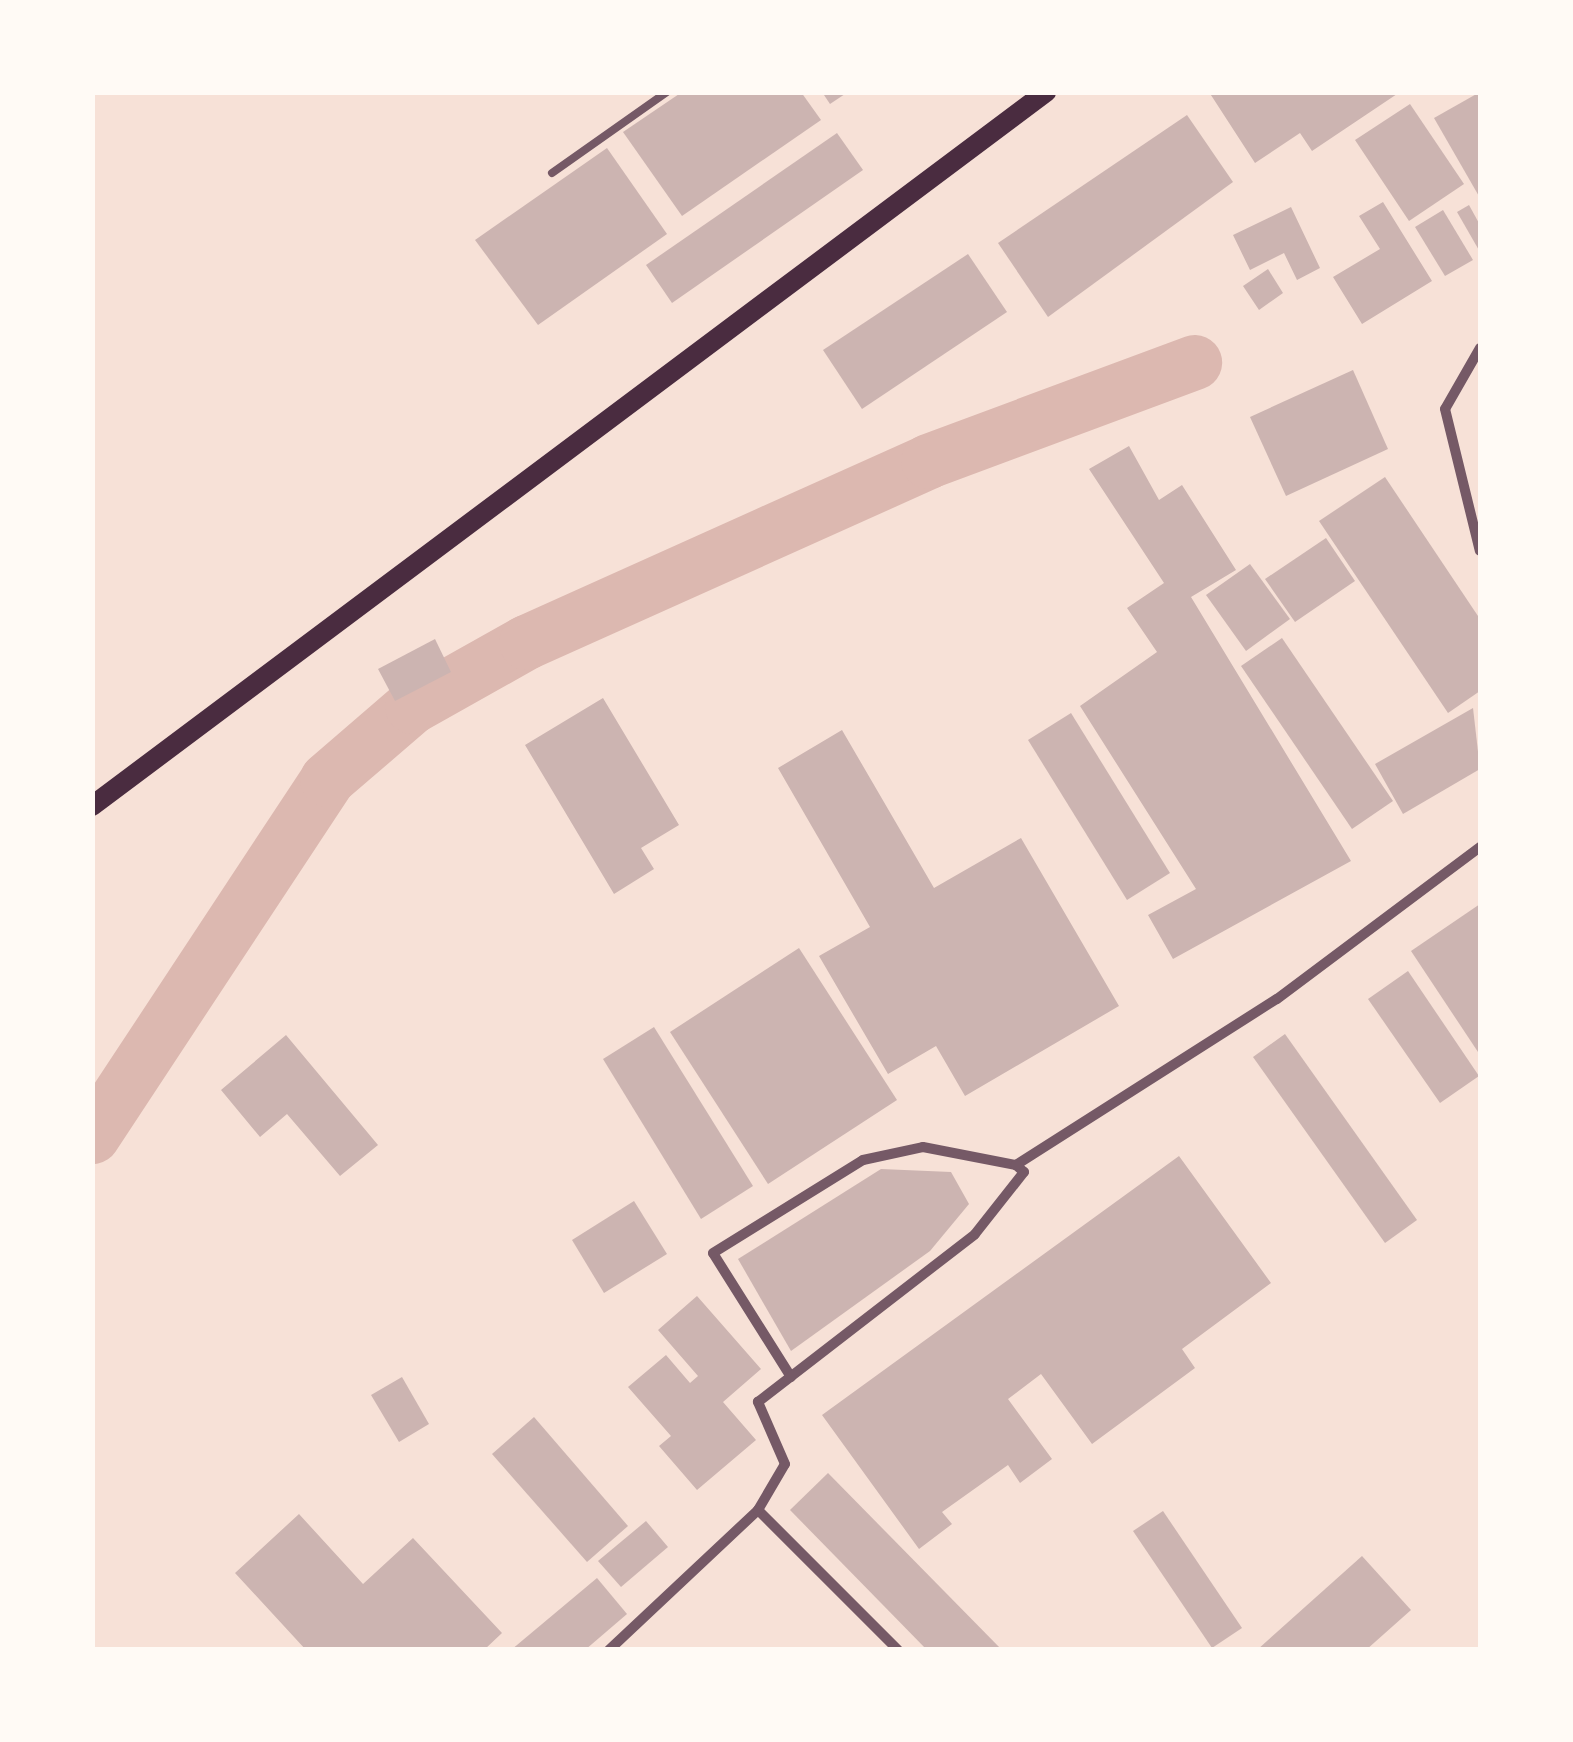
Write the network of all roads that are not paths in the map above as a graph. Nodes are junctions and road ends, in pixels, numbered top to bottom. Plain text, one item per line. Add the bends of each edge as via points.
1 (667, 92) edge
2 (1046, 92) edge
3 (552, 173) dead end
4 (1480, 348) edge
5 (1480, 552) edge
6 (92, 806) edge
7 (1480, 847) edge
8 (1016, 1164) junction
9 (792, 1377) junction
10 (758, 1510) junction
11 (609, 1650) edge
12 (898, 1650) edge

1 - 3 lane
2 - 6 main road
4 - 5 street via 1444,409
7 - 8 street via 1277,999
8 - 9 street via 1024,1172 976,1234
8 - 9 street via 922,1146 863,1160 713,1253
9 - 10 street via 758,1402 784,1464
10 - 11 street
10 - 12 street

